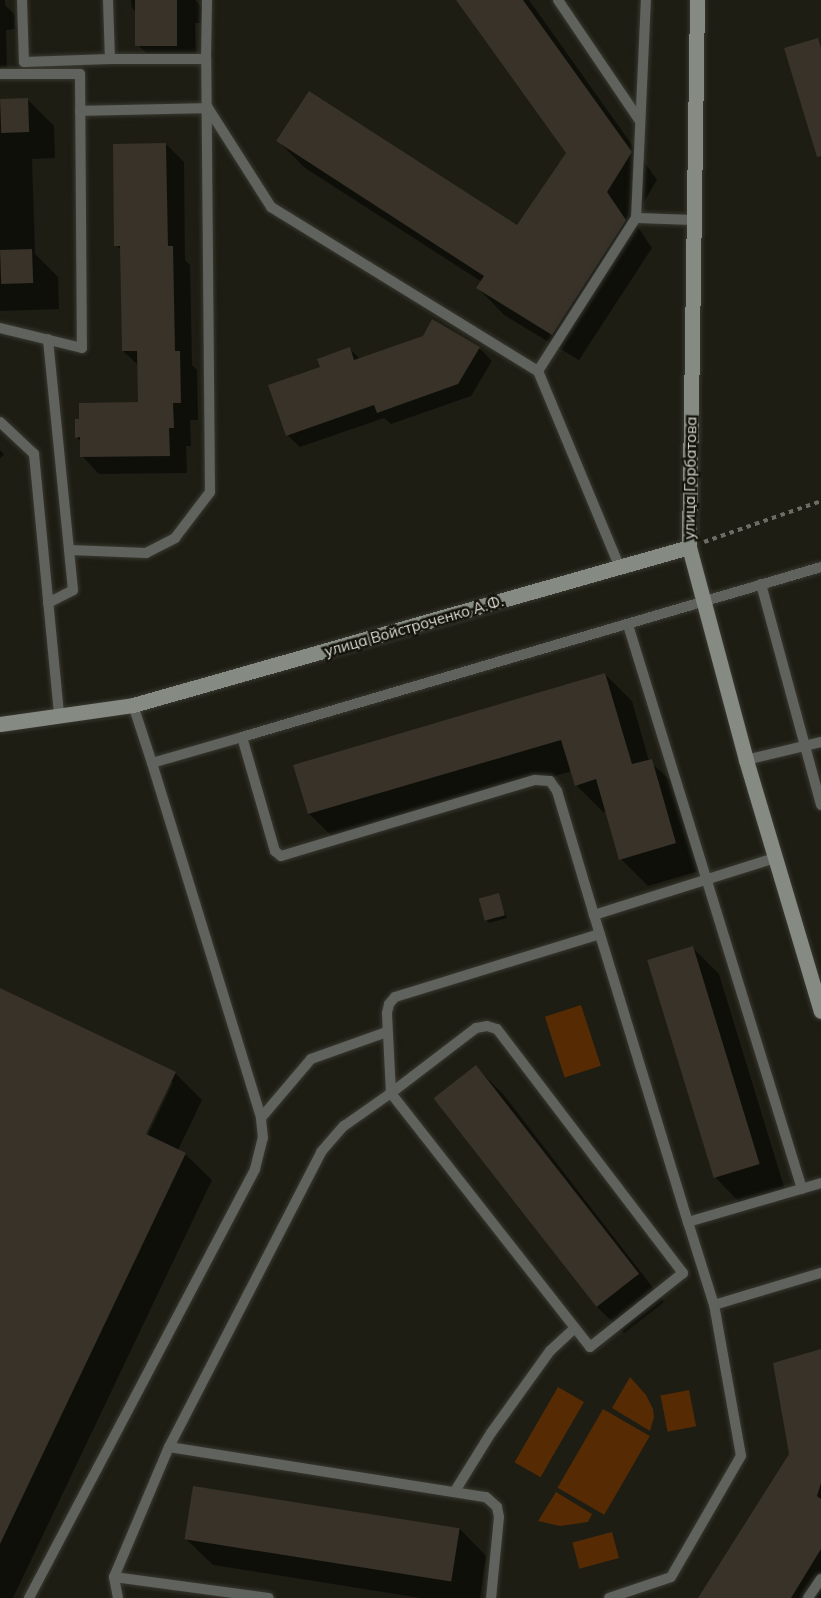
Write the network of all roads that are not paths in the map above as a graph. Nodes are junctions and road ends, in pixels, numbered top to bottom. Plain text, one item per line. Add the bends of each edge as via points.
1 (22, 0) edge
2 (108, 0) edge
3 (207, 0) edge
4 (558, 0) edge
5 (646, 0) edge
6 (697, 0) edge
7 (110, 59) junction
8 (206, 59) junction
9 (0, 74) edge
10 (208, 108) junction
11 (80, 111) junction
12 (641, 121) junction
13 (636, 218) junction
14 (694, 219) junction
15 (0, 328) edge
16 (48, 339) junction
17 (538, 371) junction
18 (0, 422) edge
19 (689, 547) junction
20 (70, 550) junction
21 (821, 567) edge
22 (620, 568) junction
23 (761, 584) junction
24 (48, 603) junction
25 (703, 603) junction
26 (628, 625) junction
27 (133, 705) junction
28 (59, 715) junction
29 (0, 724) edge
30 (242, 737) junction
31 (821, 742) edge
32 (805, 746) junction
33 (746, 760) junction
34 (152, 763) junction
35 (821, 805) edge
36 (775, 858) junction
37 (708, 878) junction
38 (594, 915) junction
39 (600, 934) junction
40 (821, 1011) edge
41 (387, 1032) junction
42 (391, 1093) junction
43 (261, 1118) junction
44 (821, 1184) edge
45 (802, 1189) junction
46 (688, 1222) junction
47 (704, 1270) junction
48 (684, 1274) junction
49 (821, 1274) edge
50 (714, 1305) junction
51 (575, 1328) junction
52 (169, 1447) junction
53 (455, 1491) junction
54 (114, 1577) junction
55 (821, 1579) edge
56 (29, 1598) edge
57 (118, 1598) edge
58 (270, 1598) edge
59 (491, 1598) edge
60 (609, 1598) edge
61 (808, 1598) edge

1 - 7 lane via 24,62
2 - 7 lane
3 - 8 lane
4 - 12 lane
5 - 12 lane
6 - 14 main road, улица Горбатова
7 - 8 lane
8 - 10 lane
9 - 11 lane via 80,74
10 - 11 lane
10 - 17 lane via 271,207
10 - 20 lane via 210,492 175,538 146,553
11 - 16 lane via 82,348
12 - 13 lane
13 - 14 lane
13 - 17 lane
14 - 19 main road, улица Горбатова
15 - 16 lane
16 - 20 lane
17 - 22 lane
18 - 24 lane via 34,454
19 - 22 main road, улица Войстроченко А.Ф.
19 - 25 main road, улица Горбатова
20 - 24 lane via 73,590
21 - 23 lane
22 - 27 main road, улица Войстроченко А.Ф.
23 - 25 lane
23 - 32 lane
24 - 28 lane
25 - 26 lane
25 - 33 main road, улица Горбатова
26 - 30 lane
26 - 37 lane
27 - 28 main road, улица Войстроченко А.Ф.
27 - 34 lane
28 - 29 main road, улица Войстроченко А.Ф.
30 - 34 lane
30 - 38 lane via 275,851 281,856 535,780 550,781
31 - 32 lane
32 - 33 lane
32 - 35 lane
33 - 36 main road, улица Горбатова
34 - 43 lane
36 - 37 lane
36 - 40 main road, улица Горбатова
37 - 38 lane
37 - 45 lane
38 - 39 lane
39 - 41 lane via 395,997 387,1012
39 - 46 lane
41 - 42 lane
41 - 43 lane via 311,1059
42 - 48 lane via 476,1028 497,1029
42 - 51 lane
42 - 52 lane via 344,1126 321,1152
43 - 56 lane via 262,1138 255,1169
44 - 45 lane
45 - 46 lane
46 - 47 lane
47 - 48 lane
47 - 50 lane
48 - 51 lane via 590,1347
49 - 50 lane
50 - 60 lane via 741,1456 671,1577
51 - 53 lane via 550,1351
52 - 53 lane
52 - 54 lane
53 - 59 lane via 486,1497 497,1507
54 - 57 lane
54 - 58 lane
55 - 61 lane

